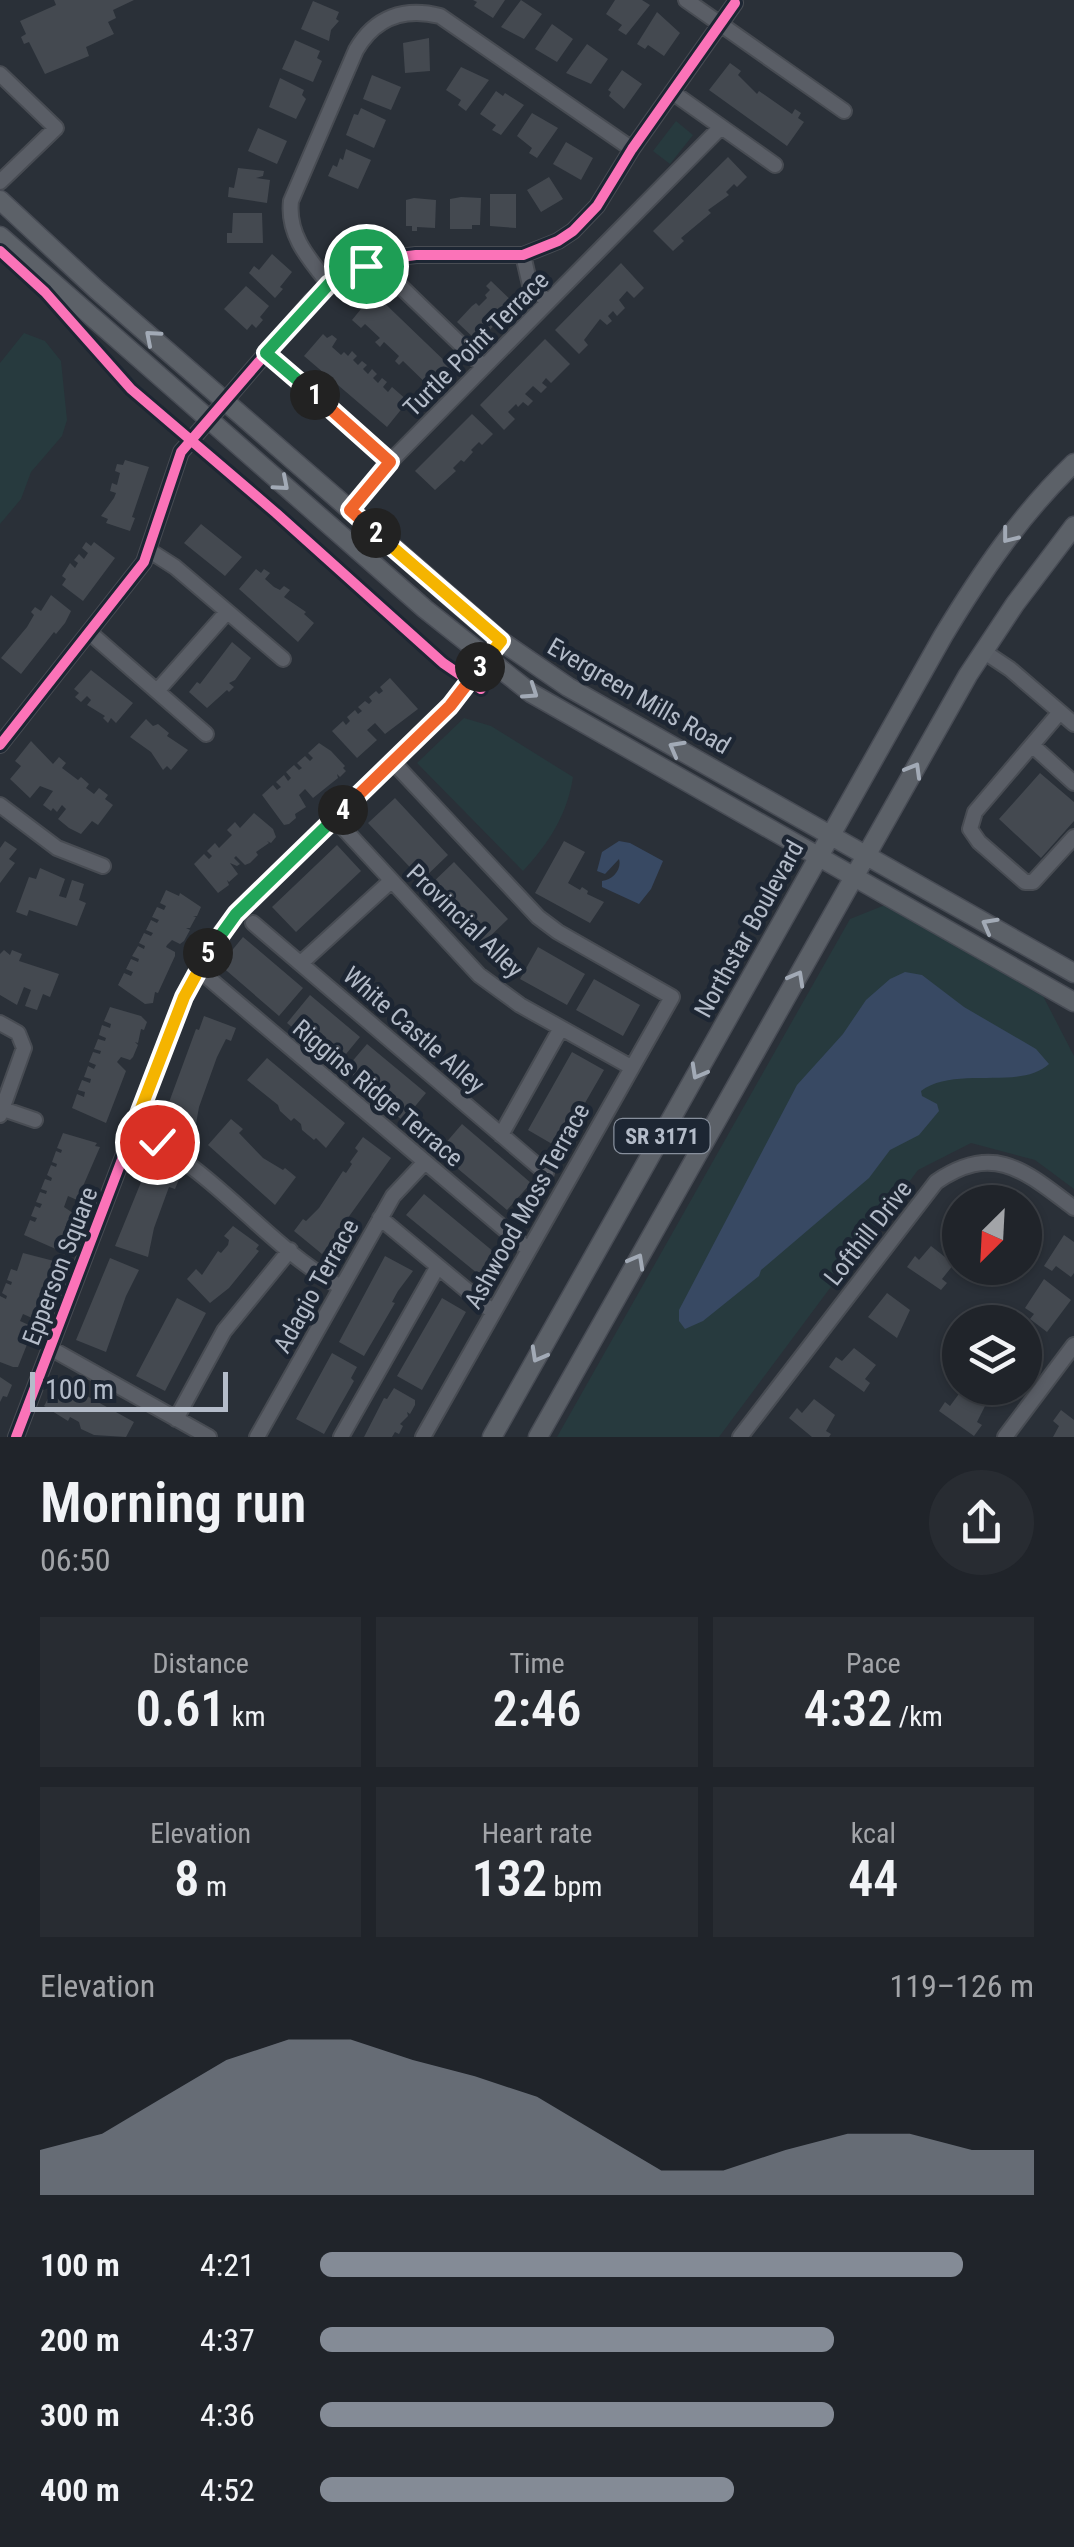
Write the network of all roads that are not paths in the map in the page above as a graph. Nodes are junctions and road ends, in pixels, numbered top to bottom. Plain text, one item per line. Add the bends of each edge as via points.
1 (686, 0) edge
2 (735, 3) dead end
3 (720, 24) junction
4 (0, 74) edge
5 (672, 92) junction
6 (844, 110) dead end
7 (721, 127) junction
8 (632, 149) junction
9 (774, 165) dead end
10 (0, 182) edge
11 (0, 200) edge
12 (0, 236) edge
13 (522, 255) junction
14 (395, 281) dead end
15 (329, 284) junction
16 (548, 302) junction
17 (266, 353) junction
18 (484, 367) junction
19 (226, 401) junction
20 (209, 420) junction
21 (390, 462) junction
22 (1074, 463) edge
23 (350, 510) junction
24 (1074, 526) edge
25 (150, 551) junction
26 (227, 612) junction
27 (89, 632) junction
28 (501, 641) junction
29 (983, 651) junction
30 (283, 658) dead end
31 (486, 660) junction
32 (157, 691) junction
33 (1060, 712) junction
34 (1074, 724) edge
35 (206, 734) dead end
36 (0, 745) edge
37 (1033, 746) junction
38 (394, 763) junction
39 (1074, 782) edge
40 (0, 805) edge
41 (334, 818) junction
42 (831, 834) junction
43 (1074, 837) edge
44 (868, 855) junction
45 (819, 857) junction
46 (102, 866) dead end
47 (854, 877) junction
48 (391, 881) junction
49 (253, 923) dead end
50 (301, 963) junction
51 (198, 970) junction
52 (1074, 973) edge
53 (1074, 1002) edge
54 (0, 1024) edge
55 (561, 1028) junction
56 (631, 1067) junction
57 (1, 1112) edge
58 (34, 1120) dead end
59 (132, 1132) junction
60 (501, 1134) junction
61 (424, 1163) junction
62 (546, 1173) dead end
63 (1074, 1208) edge
64 (380, 1218) junction
65 (290, 1250) junction
66 (529, 1250) junction
67 (438, 1266) junction
68 (341, 1287) junction
69 (493, 1312) junction
70 (1074, 1345) edge
71 (50, 1348) junction
72 (176, 1419) junction
73 (16, 1437) edge
74 (209, 1437) edge
75 (257, 1437) edge
76 (342, 1437) edge
77 (423, 1437) edge
78 (492, 1437) edge
79 (538, 1437) edge
80 (740, 1437) edge
81 (1004, 1437) edge

1 - 3 street
2 - 3 street
3 - 5 street
3 - 6 street
4 - 10 street via 56,128
5 - 7 street
5 - 8 street
7 - 9 street
7 - 16 street, Turtle Point Terrace
8 - 13 street via 587,219 558,241
8 - 15 street via 440,16 392,15 356,50 291,201 296,240
19 -> 11 main road, Evergreen Mills Road
12 - 20 main road, Evergreen Mills Road
13 - 15 street via 403,256
13 - 16 street via 530,285
14 - 18 street
15 - 17 street
16 - 18 street, Turtle Point Terrace
17 - 19 street
17 - 21 street
18 - 21 street, Turtle Point Terrace
19 - 20 street
19 - 23 main road, Evergreen Mills Road
20 - 25 street via 182,452
20 -> 31 main road, Evergreen Mills Road
21 - 23 street, Turtle Point Terrace
22 -> 42 main road, Northstar Boulevard / SR 3171 via 1033,505 963,602
23 - 28 main road, Evergreen Mills Road
24 - 29 main road, SR 3171
25 - 26 street
25 - 27 street
26 - 30 street
26 - 32 street
27 - 32 street
27 - 36 street
28 - 31 street, Epperson Square
42 -> 28 main road, Evergreen Mills Road via 568,687
29 - 33 street
44 -> 29 main road, SR 3171
31 - 38 street, Epperson Square
31 -> 45 main road, Evergreen Mills Road via 572,718
32 - 35 street
33 - 34 street
33 - 37 street
37 - 39 street
37 - 43 street via 970,820 970,829 1025,882 1033,882
38 - 41 street, Epperson Square
38 - 56 street, Ashwood Moss Terrace via 538,916 672,998
40 - 46 street via 57,848
41 - 48 street, Provincial Alley
41 - 51 street, Epperson Square via 236,914
42 - 44 main road, Evergreen Mills Road
42 - 45 main road, Northstar Boulevard / SR 3171
44 - 47 main road, SR 3171
52 -> 44 main road, Evergreen Mills Road
45 - 47 main road, Evergreen Mills Road
45 -> 78 main road, Northstar Boulevard / SR 3171
47 - 53 main road, Evergreen Mills Road
79 -> 47 main road, SR 3171
48 - 50 street
48 - 55 street, Provincial Alley via 479,975
49 - 50 street, White Castle Alley
50 - 60 street, White Castle Alley
51 - 59 street, Epperson Square
51 - 61 street, Riggins Ridge Terrace
54 - 57 street via 18,1033 24,1048
55 - 56 street, Provincial Alley
55 - 60 street
56 - 66 street, Ashwood Moss Terrace
57 - 58 street
59 - 65 street via 185,1160
59 - 71 street, Epperson Square
60 - 62 street, White Castle Alley
61 - 64 street, Adagio Terrace
61 - 66 street, Riggins Ridge Terrace
63 - 80 street, Lofthill Drive via 1030,1174 991,1160 944,1176
64 - 67 street
64 - 68 street, Adagio Terrace
65 - 68 street
65 - 72 street via 224,1332
66 - 69 street, Ashwood Moss Terrace
67 - 69 street
67 - 76 street
68 - 75 street, Adagio Terrace
69 - 77 street, Ashwood Moss Terrace
70 - 81 street
71 - 72 street
71 - 73 street, Epperson Square
72 - 74 street

